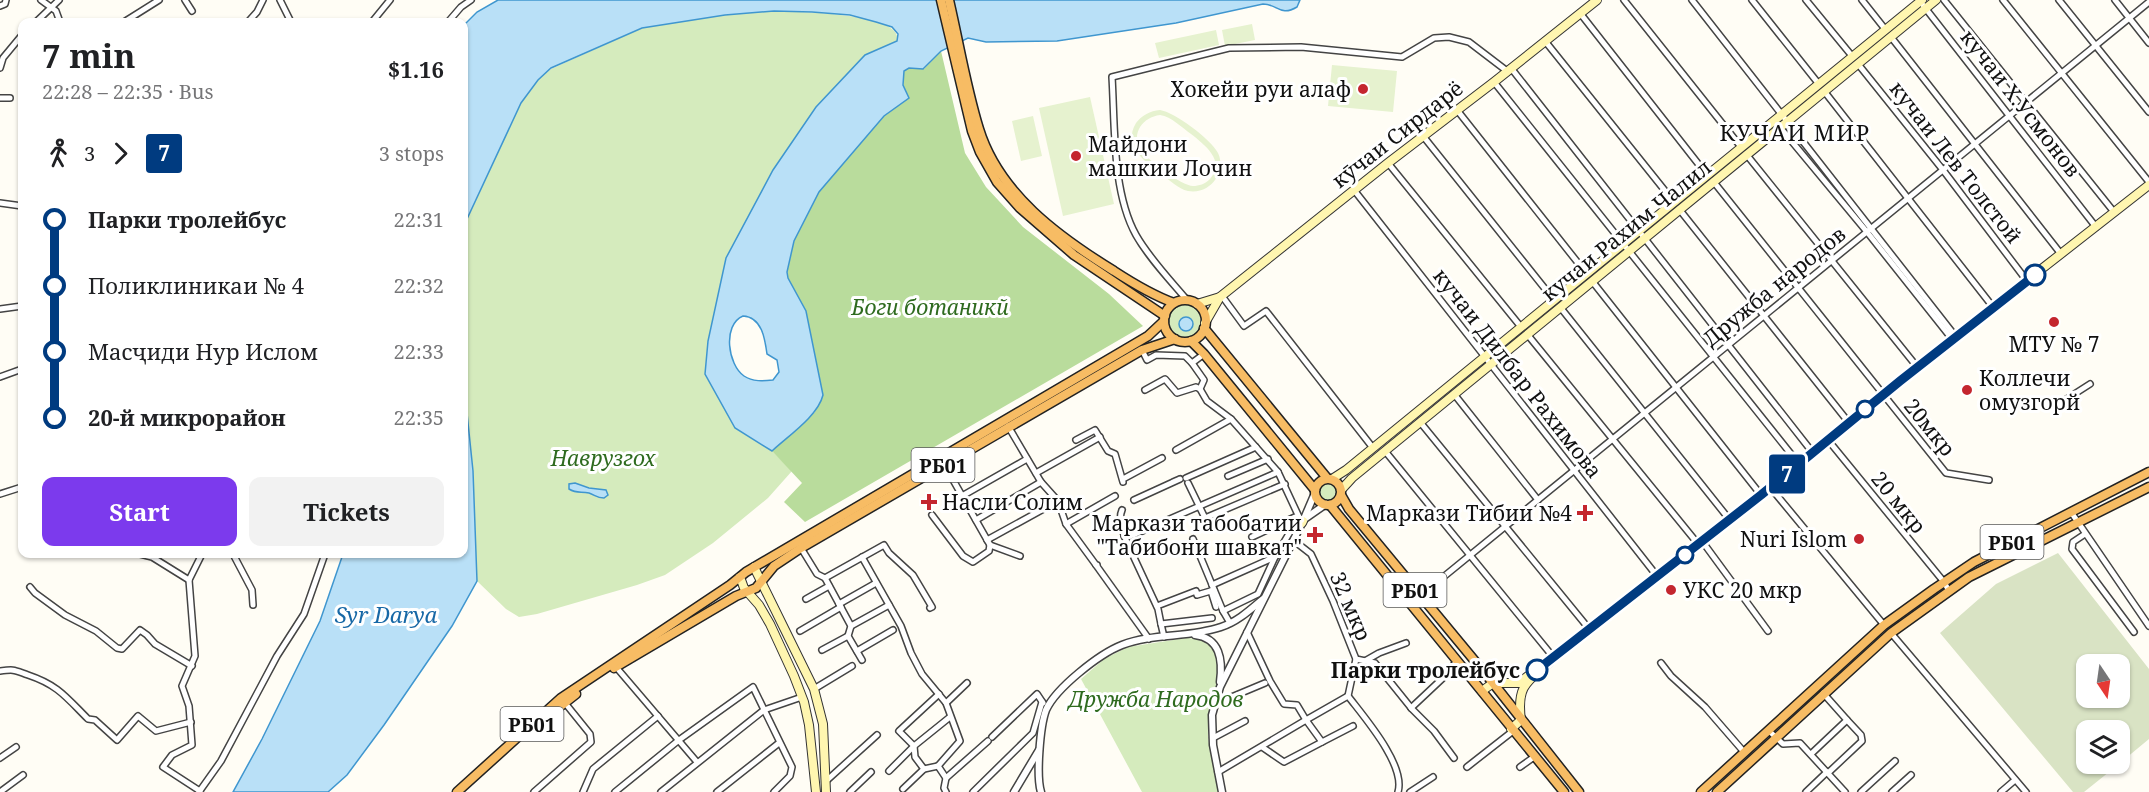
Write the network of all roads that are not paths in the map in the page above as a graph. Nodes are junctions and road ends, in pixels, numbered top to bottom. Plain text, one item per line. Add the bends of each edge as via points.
1 (6, 0) edge
2 (41, 0) edge
3 (59, 0) edge
4 (159, 0) edge
5 (185, 0) edge
6 (263, 0) edge
7 (280, 0) edge
8 (390, 0) edge
9 (471, 0) edge
10 (941, 0) edge
11 (949, 0) edge
12 (1597, 0) edge
13 (1624, 0) edge
14 (1692, 0) edge
15 (1752, 0) edge
16 (1806, 0) edge
17 (1862, 0) edge
18 (1921, 0) edge
19 (1936, 0) edge
20 (1944, 0) edge
21 (2003, 0) edge
22 (2059, 0) edge
23 (2115, 0) edge
24 (2149, 2) edge
25 (0, 6) edge
26 (52, 7) junction
27 (1926, 9) junction
28 (192, 11) dead end
29 (1580, 13) junction
30 (40, 18) edge
31 (59, 18) edge
32 (130, 18) edge
33 (252, 18) edge
34 (289, 18) edge
35 (375, 18) edge
36 (451, 18) edge
37 (2129, 18) junction
38 (1885, 29) junction
39 (1891, 37) junction
40 (18, 40) edge
41 (1545, 41) junction
42 (2149, 43) edge
43 (2096, 45) junction
44 (1852, 56) junction
45 (0, 63) edge
46 (1858, 64) junction
47 (1509, 69) junction
48 (2061, 73) junction
49 (1494, 82) junction
50 (1818, 83) junction
51 (1824, 91) junction
52 (0, 98) edge
53 (10, 98) dead end
54 (2026, 103) junction
55 (1457, 110) junction
56 (2149, 112) edge
57 (2010, 116) junction
58 (1777, 117) junction
59 (1783, 124) junction
60 (975, 130) junction
61 (1424, 136) junction
62 (1975, 143) junction
63 (1743, 151) junction
64 (1388, 163) junction
65 (1942, 170) junction
66 (1710, 178) junction
67 (2149, 184) edge
68 (1354, 190) junction
69 (1909, 197) junction
70 (0, 203) edge
71 (18, 205) edge
72 (1676, 206) junction
73 (2114, 212) junction
74 (2096, 227) junction
75 (1869, 230) junction
76 (1642, 233) junction
77 (1622, 244) junction
78 (1628, 251) junction
79 (2061, 254) junction
80 (1831, 261) junction
81 (1586, 273) junction
82 (1592, 281) junction
83 (2027, 281) junction
84 (1798, 288) junction
85 (1221, 296) junction
86 (1187, 300) junction
87 (1554, 300) junction
88 (1174, 303) junction
89 (1197, 304) junction
90 (18, 307) edge
91 (1560, 307) junction
92 (1993, 307) junction
93 (0, 309) edge
94 (1764, 316) junction
95 (1164, 319) junction
96 (1205, 326) junction
97 (1521, 327) junction
98 (1527, 334) junction
99 (1954, 338) junction
100 (1175, 339) junction
101 (1191, 341) junction
102 (1729, 344) junction
103 (1142, 350) junction
104 (1204, 354) junction
105 (1484, 356) junction
106 (1713, 357) junction
107 (1192, 363) junction
108 (1914, 363) dead end
109 (1491, 365) junction
110 (18, 370) edge
111 (0, 377) edge
112 (2090, 384) dead end
113 (1676, 387) junction
114 (1200, 389) junction
115 (1145, 390) dead end
116 (1454, 394) junction
117 (1882, 394) junction
118 (2064, 399) dead end
119 (1644, 413) junction
120 (1231, 419) junction
121 (1846, 419) dead end
122 (1420, 422) junction
123 (1008, 426) junction
124 (1100, 437) junction
125 (1612, 439) junction
126 (1077, 440) dead end
127 (1829, 441) junction
128 (1256, 447) junction
129 (1373, 448) junction
130 (1176, 450) dead end
131 (1385, 451) junction
132 (1813, 453) junction
133 (1162, 458) dead end
134 (1027, 459) junction
135 (1268, 459) junction
136 (944, 464) junction
137 (1799, 464) junction
138 (1574, 471) junction
139 (1278, 472) junction
140 (2149, 472) edge
141 (1036, 473) junction
142 (1228, 476) dead end
143 (1330, 479) junction
144 (1989, 480) dead end
145 (1041, 482) junction
146 (1173, 482) dead end
147 (1285, 484) junction
148 (1770, 487) junction
149 (2149, 487) edge
150 (18, 488) edge
151 (1315, 492) junction
152 (1341, 492) junction
153 (0, 494) edge
154 (1761, 495) junction
155 (962, 496) junction
156 (1115, 496) dead end
157 (1134, 500) dead end
158 (1538, 500) junction
159 (1058, 501) junction
160 (1328, 505) junction
161 (1200, 507) junction
162 (1122, 510) dead end
163 (2071, 512) junction
164 (932, 515) dead end
165 (1300, 518) junction
166 (1729, 519) junction
167 (976, 520) junction
168 (2077, 521) junction
169 (1066, 524) junction
170 (1504, 527) junction
171 (2085, 534) junction
172 (1124, 536) junction
173 (1252, 537) dead end
174 (1193, 539) dead end
175 (1293, 540) junction
176 (989, 542) junction
177 (1700, 542) junction
178 (801, 548) junction
179 (1470, 555) junction
180 (1020, 556) dead end
181 (862, 557) junction
182 (154, 558) edge
183 (200, 558) edge
184 (235, 558) edge
185 (324, 558) edge
186 (1275, 558) junction
187 (754, 567) junction
188 (1657, 576) junction
189 (740, 577) junction
190 (825, 578) junction
191 (189, 580) junction
192 (762, 582) junction
193 (1944, 582) junction
194 (876, 583) junction
195 (829, 586) junction
196 (30, 587) dead end
197 (1212, 588) junction
198 (1949, 591) junction
199 (747, 592) junction
200 (1422, 598) junction
201 (806, 599) dead end
202 (1263, 600) junction
203 (253, 604) dead end
204 (840, 605) junction
205 (889, 605) junction
206 (1157, 606) junction
207 (1216, 607) dead end
208 (931, 608) dead end
209 (1414, 610) junction
210 (1223, 611) junction
211 (1212, 618) dead end
212 (1230, 623) junction
213 (1161, 624) junction
214 (1443, 624) junction
215 (1884, 625) junction
216 (2149, 626) edge
217 (851, 627) junction
218 (893, 630) dead end
219 (1590, 630) junction
220 (800, 631) dead end
221 (1768, 631) dead end
222 (1247, 632) junction
223 (1186, 633) junction
224 (1433, 633) junction
225 (1891, 633) junction
226 (2134, 633) dead end
227 (848, 636) junction
228 (1164, 637) junction
229 (1149, 639) junction
230 (1406, 643) dead end
231 (822, 650) dead end
232 (857, 651) junction
233 (1554, 658) junction
234 (1356, 659) junction
235 (862, 660) dead end
236 (1365, 661) junction
237 (1457, 662) junction
238 (1661, 663) dead end
239 (614, 665) junction
240 (192, 666) junction
241 (852, 666) dead end
242 (0, 671) edge
243 (967, 683) dead end
244 (1265, 683) dead end
245 (1492, 683) junction
246 (1220, 687) junction
247 (814, 688) junction
248 (1482, 691) junction
249 (1823, 693) junction
250 (939, 694) junction
251 (1348, 696) junction
252 (802, 698) junction
253 (1222, 701) dead end
254 (565, 702) junction
255 (1042, 702) junction
256 (946, 703) junction
257 (1411, 708) junction
258 (764, 710) junction
259 (1047, 710) junction
260 (658, 716) junction
261 (950, 717) junction
262 (1306, 720) junction
263 (1521, 720) junction
264 (1846, 720) junction
265 (1245, 721) dead end
266 (191, 722) junction
267 (1353, 726) dead end
268 (1768, 730) junction
269 (1510, 732) junction
270 (877, 735) dead end
271 (1213, 738) junction
272 (1775, 738) junction
273 (679, 740) junction
274 (1322, 742) junction
275 (779, 743) junction
276 (914, 746) junction
277 (16, 747) dead end
278 (1041, 747) junction
279 (1262, 747) junction
280 (1744, 752) junction
281 (1811, 754) junction
282 (1534, 757) junction
283 (0, 758) edge
284 (1454, 758) dead end
285 (1895, 761) dead end
286 (697, 762) junction
287 (938, 766) junction
288 (1467, 767) dead end
289 (1520, 767) dead end
290 (924, 769) junction
291 (889, 771) dead end
292 (871, 772) dead end
293 (1218, 772) junction
294 (1828, 772) junction
295 (23, 775) dead end
296 (1911, 775) dead end
297 (1433, 777) dead end
298 (946, 778) junction
299 (2015, 780) junction
300 (825, 782) junction
301 (903, 789) dead end
302 (200, 791) edge
303 (943, 791) edge
304 (0, 792) edge
305 (457, 792) edge
306 (464, 792) edge
307 (534, 792) edge
308 (583, 792) edge
309 (615, 792) edge
310 (661, 792) edge
311 (717, 792) edge
312 (774, 792) edge
313 (816, 792) edge
314 (826, 792) edge
315 (850, 792) edge
316 (973, 792) edge
317 (1014, 792) edge
318 (1041, 792) edge
319 (1222, 792) edge
320 (1398, 792) edge
321 (1410, 792) edge
322 (1564, 792) edge
323 (1579, 792) edge
324 (1701, 792) edge
325 (1717, 792) edge
326 (1806, 792) edge
327 (1845, 792) edge
328 (1861, 792) edge
329 (1892, 792) edge
330 (2001, 792) edge
331 (2026, 792) edge

1 - 25 street
2 - 26 street
3 - 26 street
4 - 32 street
5 - 28 street
6 - 33 street
7 - 34 street
8 - 35 street
9 - 36 street
10 - 60 highway
11 - 60 highway
12 - 29 main road, кӯчаи Сирдарё
13 - 63 street
14 - 58 street
15 - 50 street
16 - 44 street
17 - 38 street
18 - 27 street, кучаи Х.Усмонов
18 - 38 main road, кучаи Рахим Чалил
19 - 27 main road, кучаи Рахим Чалил
20 - 54 street, кучаи Х.Усмонов
21 - 48 street
22 - 43 street
23 - 37 street
24 - 37 street, Дружба народов
26 - 30 street
26 - 31 street
27 - 39 main road, кучаи Рахим Чалил
27 - 57 street, кучаи Х.Усмонов
29 - 41 main road, кӯчаи Сирдарё
29 - 66 street, 20мкр
37 - 42 street
37 - 43 street, Дружба народов
38 - 44 main road, кучаи Рахим Чалил
39 - 46 main road, кучаи Рахим Чалил
39 - 62 street
40 - 45 street
41 - 47 main road, кӯчаи Сирдарё
41 - 72 street
43 - 48 street, Дружба народов
43 - 56 street
44 - 50 main road, кучаи Рахим Чалил
46 - 51 main road, кучаи Рахим Чалил
46 - 65 street, кучаи Лев Толстой
47 - 49 main road, кӯчаи Сирдарё
47 - 76 street
47 - 86 street via 1469,42 1449,37 1434,38 1402,57 1301,47 1229,48 1112,76 1118,170 1125,211 1137,236
48 - 54 street, Дружба народов
48 - 67 street
49 - 55 main road, кӯчаи Сирдарё
49 - 77 street
50 - 58 main road, кучаи Рахим Чалил
51 - 59 main road, кучаи Рахим Чалил
51 - 69 street
52 - 53 street
54 - 57 street, Дружба народов
54 - 73 street, кучаи Х.Усмонов
55 - 61 main road, кӯчаи Сирдарё
55 - 81 street
57 - 62 street, Дружба народов
57 - 74 street, кучаи Х.Усмонов
58 - 59 street
58 - 63 main road, кучаи Рахим Чалил
59 - 63 main road, кучаи Рахим Чалил
59 - 75 street
60 - 88 highway via 1022,201 1077,249 1154,296
60 - 95 highway via 980,152 997,182 1020,208 1074,255
61 - 64 main road, кӯчаи Сирдарё
61 - 87 street
62 - 65 street, Дружба народов
62 - 79 street
63 - 66 main road, кучаи Рахим Чалил
63 - 80 street
64 - 68 main road, кӯчаи Сирдарё
64 - 97 street
65 - 69 street, Дружба народов
65 - 83 street, кучаи Лев Толстой
66 - 72 main road, кучаи Рахим Чалил
66 - 84 street, 20мкр
67 - 73 main road
68 - 85 main road, кӯчаи Сирдарё
68 - 105 street, кучаи Дилбар Рахимова
69 - 75 street, Дружба народов
69 - 92 street
70 - 71 street
72 - 76 main road, кучаи Рахим Чалил
72 - 94 street
73 - 74 main road
74 - 79 main road
75 - 80 street, Дружба народов
75 - 99 street
76 - 77 main road, кучаи Рахим Чалил
76 - 78 main road, кучаи Рахим Чалил
76 - 102 street
77 - 78 street
77 - 81 main road, кучаи Рахим Чалил
78 - 82 main road, кучаи Рахим Чалил
78 - 106 street
79 - 83 main road
80 - 84 street, Дружба народов
80 - 108 street
81 - 87 main road, кучаи Рахим Чалил
82 - 91 main road, кучаи Рахим Чалил
82 - 113 street
83 - 92 main road
84 - 94 street, Дружба народов
84 - 117 street, 20мкр
85 - 89 main road
85 - 96 main road
85 - 129 street via 1244,326 1266,311
86 - 88 highway
86 - 89 highway
87 - 97 main road, кучаи Рахим Чалил
88 - 95 highway, РБ01
89 - 96 highway, РБ01 via 1205,316
90 - 93 street
91 - 98 main road, кучаи Рахим Чалил
91 - 119 street
92 - 99 main road
94 - 102 street, Дружба народов
94 - 121 street
95 - 100 highway via 1167,332
95 - 187 highway, РБ01 via 1148,336 1126,350
96 - 101 highway
96 - 143 highway, РБ01 via 1215,344
97 - 105 main road, кучаи Рахим Чалил
98 - 109 main road, кучаи Рахим Чалил
98 - 125 street
99 - 117 main road
100 - 101 highway, РБ01
100 - 103 highway, РБ01
101 - 104 highway, РБ01
102 - 106 street, Дружба народов
102 - 132 street
103 - 107 street via 1147,360 1156,355 1185,356
103 - 123 highway, РБ01
104 - 107 street
104 - 151 highway, РБ01
105 - 109 street, кучаи Дилбар Рахимова
105 - 129 main road, кучаи Рахим Чалил
106 - 113 street, Дружба народов
106 - 137 street
107 - 114 street via 1204,381
109 - 116 main road, кучаи Рахим Чалил
109 - 138 street, кучаи Дилбар Рахимова
110 - 111 street
112 - 118 street
113 - 119 street, Дружба народов
113 - 154 street
114 - 115 street via 1176,393 1165,379
114 - 120 street via 1207,401
116 - 122 main road, кучаи Рахим Чалил
116 - 158 street
117 - 127 main road
117 - 144 street, 20мкр via 1946,473
119 - 125 street, Дружба народов
119 - 166 street
120 - 128 street
120 - 130 street
122 - 131 main road, кучаи Рахим Чалил
122 - 170 street
123 - 134 street
123 - 136 highway, РБ01
124 - 126 street via 1095,430
124 - 133 street via 1108,451 1115,453 1123,480
124 - 141 street
125 - 138 street, Дружба народов
125 - 177 street
127 - 132 main road
127 - 193 street, 20 мкр
128 - 135 street
128 - 161 street via 1187,481
129 - 143 main road, кучаи Рахим Чалил
131 - 152 main road, кучаи Рахим Чалил
131 - 179 street
132 - 137 main road
134 - 141 street
134 - 155 street
135 - 139 street
135 - 142 street
136 - 155 street
136 - 178 highway, РБ01
137 - 148 main road
138 - 158 street, Дружба народов
138 - 188 street, кучаи Дилбар Рахимова
139 - 147 street
139 - 161 street
140 - 163 highway, РБ01
141 - 145 street
143 - 151 highway via 1318,483
143 - 152 highway, РБ01 via 1338,483
145 - 159 street
145 - 167 street
146 - 157 street via 1180,479
147 - 161 street via 1205,518
147 - 165 street
148 - 154 main road
148 - 215 street
149 - 168 highway, РБ01
150 - 153 street
151 - 160 highway, РБ01 via 1318,501
151 - 165 street
152 - 160 highway via 1337,501
152 - 200 highway, РБ01 via 1349,509
154 - 166 main road
155 - 167 street
156 - 169 street
158 - 170 street, Дружба народов
159 - 169 street
159 - 176 street
160 - 165 street
160 - 209 highway, РБ01
161 - 172 street
162 - 172 street
163 - 168 street
163 - 193 highway, РБ01 via 1974,562
164 - 176 street via 963,556 973,562 989,551
165 - 173 street
165 - 175 street
165 - 186 street
166 - 177 main road
167 - 176 street
168 - 171 street
168 - 198 highway, РБ01
169 - 229 street
170 - 179 street, Дружба народов
170 - 219 street
171 - 216 street
171 - 226 street via 2073,542 2072,549
172 - 206 street
174 - 197 street
175 - 202 street
175 - 234 street, 32 мкр via 1311,554
176 - 180 street
177 - 188 main road
177 - 221 street
178 - 190 street via 817,574
178 - 192 highway, РБ01 via 774,566
179 - 200 street, Дружба народов
179 - 233 street
181 - 190 street
181 - 194 street
181 - 208 street via 884,545 913,574
182 - 191 street
183 - 191 street
184 - 203 street via 252,590
185 - 302 street via 304,614
186 - 197 street
186 - 210 street via 1258,594
187 - 189 highway, РБ01
187 - 192 main road
188 - 219 main road
189 - 199 main road
189 - 239 highway, РБ01
190 - 195 street
191 - 240 street via 195,656
192 - 199 highway, РБ01
192 - 247 main road
193 - 198 street, 20 мкр
193 - 215 highway, РБ01
194 - 204 street
194 - 205 street
195 - 201 street
195 - 204 street
196 - 240 street via 117,648 122,649 140,630
197 - 206 street
197 - 207 street
197 - 210 street
198 - 225 highway, РБ01
199 - 239 highway, РБ01
199 - 252 main road via 770,624
200 - 209 highway
200 - 214 highway, РБ01
202 - 212 street
202 - 222 street
204 - 217 street
204 - 220 street
205 - 217 street
205 - 250 street via 922,674
206 - 213 street
209 - 224 highway, РБ01
210 - 212 street
211 - 213 street
212 - 223 street
213 - 228 street
214 - 224 highway via 1440,632
214 - 245 highway, РБ01
215 - 268 highway, РБ01
217 - 227 street
218 - 232 street
219 - 233 main road
222 - 246 street
222 - 262 street via 1284,704 1297,705
223 - 228 street
223 - 246 street via 1209,638 1219,650
224 - 237 highway, РБ01
225 - 249 highway, РБ01
225 - 299 street
227 - 231 street
227 - 232 street
228 - 229 street
229 - 259 street via 1122,645 1099,658 1067,684
230 - 236 street
232 - 235 street
233 - 245 main road via 1519,683
233 - 263 main road via 1524,685 1520,696
234 - 236 street, 32 мкр
234 - 251 street
236 - 257 street, 32 мкр via 1375,663
237 - 248 highway, РБ01
237 - 257 street
238 - 280 street
239 - 254 highway, РБ01
239 - 260 street
239 - 305 highway, РБ01 via 561,698
240 - 266 street via 182,686
241 - 247 street
242 - 266 street via 14,669 45,680 117,740 138,716 156,731
243 - 256 street
244 - 253 street
245 - 248 main road
245 - 263 highway, РБ01
246 - 271 street via 1212,716
247 - 300 main road via 823,724
248 - 269 highway, РБ01
249 - 264 street
249 - 272 highway, РБ01
250 - 256 street
250 - 276 street via 899,731
251 - 262 street
251 - 320 street via 1393,762
252 - 258 street
252 - 313 main road
254 - 306 highway, РБ01
254 - 307 street via 591,734 591,742
255 - 259 street
255 - 298 street via 1037,694
255 - 316 street via 1033,733
256 - 261 street
257 - 284 street, 32 мкр
258 - 273 street via 753,687
258 - 275 street
258 - 286 street
259 - 278 street
260 - 273 street
260 - 308 street via 593,769
261 - 276 street
261 - 287 street via 960,741
262 - 274 street
262 - 279 street
263 - 269 main road
263 - 323 highway, РБ01
264 - 281 street
264 - 294 street via 1862,741
265 - 271 street
266 - 302 street via 192,745 176,752 163,767
267 - 274 street
268 - 272 street
268 - 280 highway, РБ01
269 - 282 highway, РБ01
269 - 288 street
270 - 300 street
271 - 293 street
272 - 281 street via 1783,744 1800,743
272 - 325 highway, РБ01
273 - 286 street
273 - 309 street
274 - 279 street via 1284,762
275 - 311 street
275 - 312 street via 792,767 790,776
276 - 290 street via 915,757
276 - 291 street
277 - 283 street
278 - 317 street
278 - 318 street
279 - 293 street
280 - 324 highway, РБ01
281 - 294 street
282 - 289 street
282 - 322 highway, РБ01
285 - 328 street
286 - 310 street
287 - 290 street
287 - 298 street
290 - 301 street
292 - 315 street
293 - 319 street
294 - 326 street
294 - 327 street
295 - 304 street
296 - 329 street
297 - 321 street
298 - 303 street
299 - 330 street
299 - 331 street
300 - 314 main road

